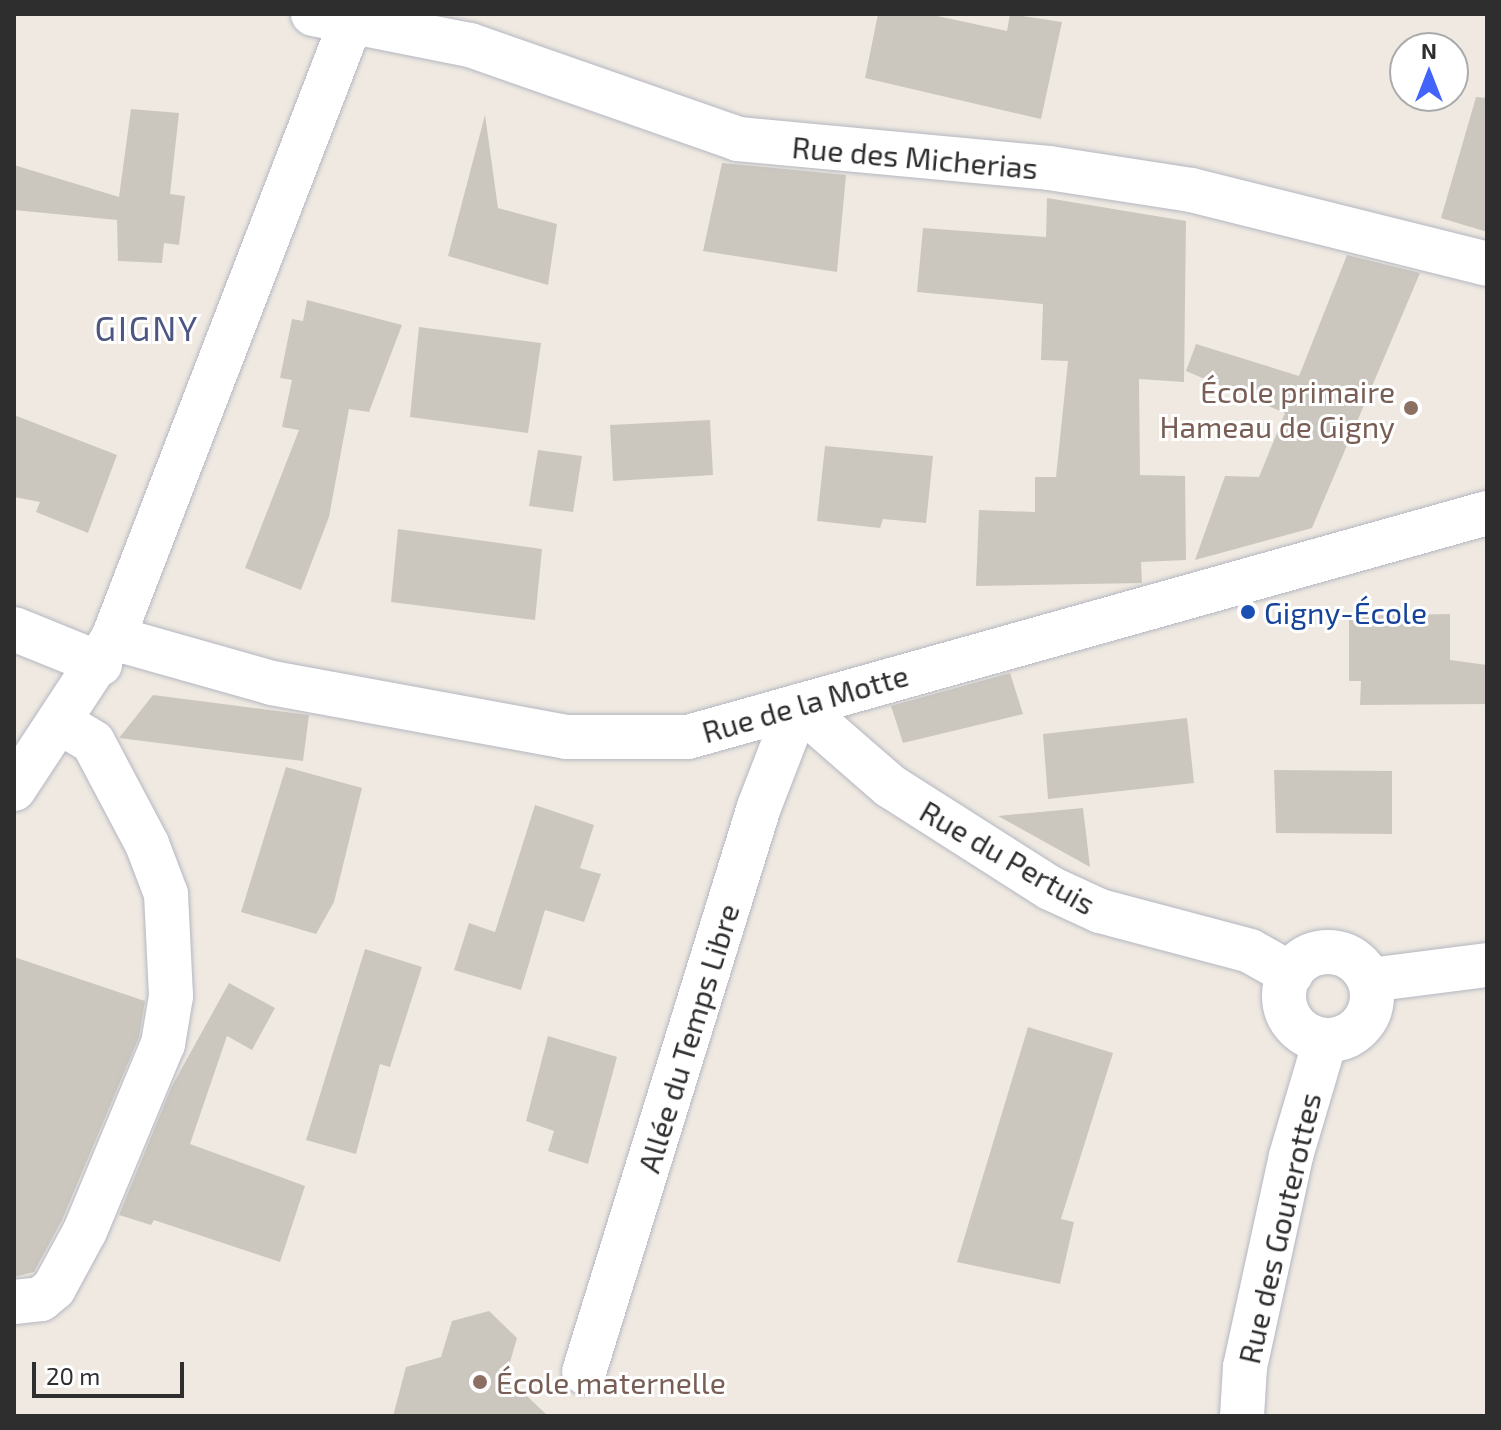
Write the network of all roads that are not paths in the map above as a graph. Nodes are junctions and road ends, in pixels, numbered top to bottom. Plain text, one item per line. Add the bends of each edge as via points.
1 (339, 17) edge
2 (1487, 264) edge
3 (1487, 513) edge
4 (14, 629) edge
5 (106, 651) junction
6 (798, 706) junction
7 (60, 722) junction
8 (14, 789) edge
9 (1487, 965) edge
10 (1291, 974) junction
11 (1370, 980) junction
12 (1325, 1041) junction
13 (14, 1302) edge
14 (584, 1372) dead end
15 (1242, 1416) edge

1 - 2 street, Rue des Micherias via 470,45 738,139 1049,168 1191,190
1 - 5 street
3 - 6 street, Rue de la Motte
4 - 5 street, Rue de la Motte
5 - 6 street, Rue de la Motte via 566,737 688,737
5 - 7 street
6 - 10 street, Rue du Pertuis via 890,786 1050,888 1100,911 1250,951
6 - 14 street, Allée du Temps Libre via 759,807
7 - 8 street
7 - 13 street via 93,742 147,844 166,894 171,996 163,1044 85,1231 54,1288 41,1299
9 - 11 street
10 - 11 street via 1309,957 1332,953 1355,961
10 - 12 street via 1286,1010 1301,1031
11 - 12 street via 1372,1002 1364,1023
12 - 15 street, Rue des Gouterottes via 1291,1156 1245,1367

